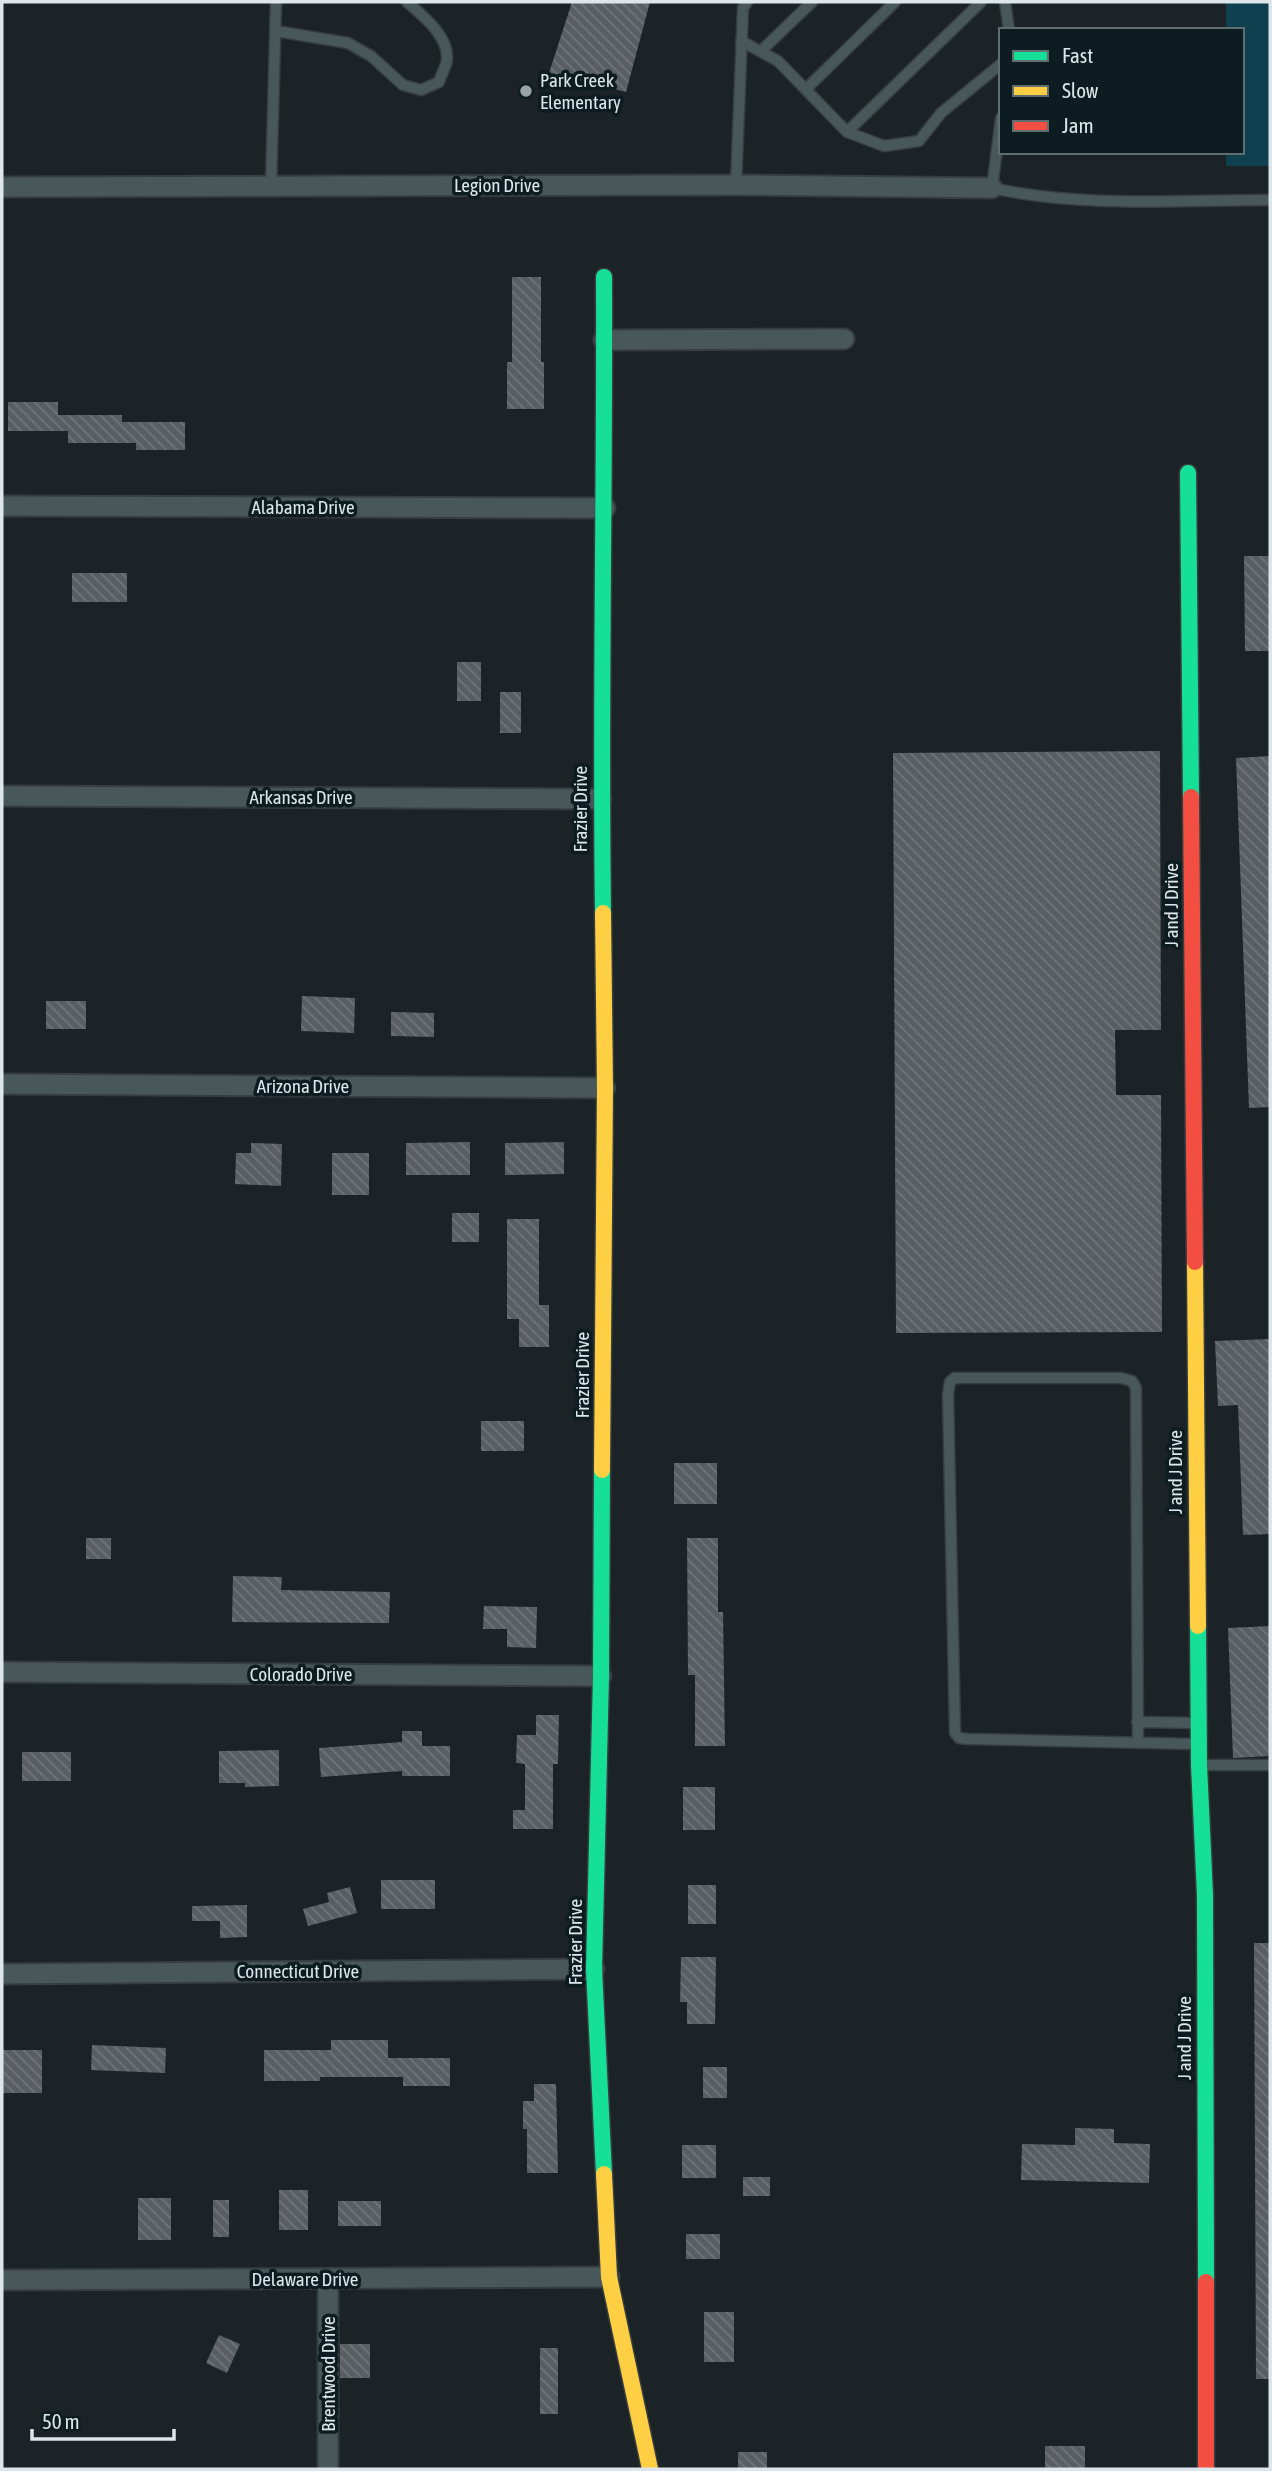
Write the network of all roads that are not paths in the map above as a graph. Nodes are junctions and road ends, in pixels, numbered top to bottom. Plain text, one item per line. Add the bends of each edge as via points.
1 (276, 2) edge
2 (407, 2) edge
3 (747, 2) edge
4 (812, 2) edge
5 (895, 2) edge
6 (981, 2) edge
7 (1005, 2) edge
8 (1009, 28) edge
9 (276, 31) junction
10 (741, 41) junction
11 (761, 51) junction
12 (999, 66) edge
13 (806, 89) junction
14 (847, 132) junction
15 (999, 134) edge
16 (736, 185) junction
17 (271, 186) junction
18 (2, 187) edge
19 (992, 188) junction
20 (1270, 200) edge
21 (604, 277) dead end
22 (844, 339) dead end
23 (604, 340) junction
24 (1188, 473) dead end
25 (2, 506) edge
26 (604, 508) junction
27 (2, 796) edge
28 (601, 799) junction
29 (2, 1084) edge
30 (605, 1088) junction
31 (2, 1672) edge
32 (601, 1676) junction
33 (1137, 1722) junction
34 (1199, 1723) junction
35 (1138, 1742) junction
36 (1199, 1744) junction
37 (1199, 1765) junction
38 (1270, 1765) edge
39 (594, 1969) junction
40 (2, 1973) edge
41 (609, 2277) junction
42 (328, 2279) junction
43 (2, 2280) edge
44 (328, 2469) edge
45 (650, 2469) edge
46 (1206, 2469) edge

1 - 9 lane
2 - 9 lane via 443,40 447,60 439,82 421,90 402,85 371,56 348,43
3 - 10 lane
4 - 11 lane
5 - 13 lane
6 - 14 lane
7 - 8 lane
9 - 17 lane
10 - 11 lane
10 - 16 lane
11 - 13 lane
12 - 14 lane via 941,113 919,141 884,146
13 - 14 lane
15 - 19 lane
16 - 17 street, Legion Drive
16 - 19 street, Legion Drive
17 - 18 street, Legion Drive
19 - 20 lane via 1026,195 1106,199
21 - 23 street, Frazier Drive
22 - 23 street
23 - 26 street, Frazier Drive
24 - 34 street, J and J Drive
25 - 26 street, Alabama Drive
26 - 28 street, Frazier Drive
27 - 28 street, Arkansas Drive
28 - 30 street, Frazier Drive
29 - 30 street, Arizona Drive
30 - 32 street, Frazier Drive
31 - 32 street, Colorado Drive
32 - 39 street, Frazier Drive
33 - 34 lane
33 - 35 lane
33 - 35 lane via 1136,1388 1132,1381 1121,1378 954,1378 948,1394 955,1733 968,1739
34 - 36 street, J and J Drive
35 - 36 lane
36 - 37 street, J and J Drive
37 - 38 lane
37 - 46 street, J and J Drive via 1205,1895
39 - 40 street, Connecticut Drive
39 - 41 street, Frazier Drive
41 - 42 street, Delaware Drive
41 - 45 street, Frazier Drive
42 - 43 street, Delaware Drive
42 - 44 street, Brentwood Drive

